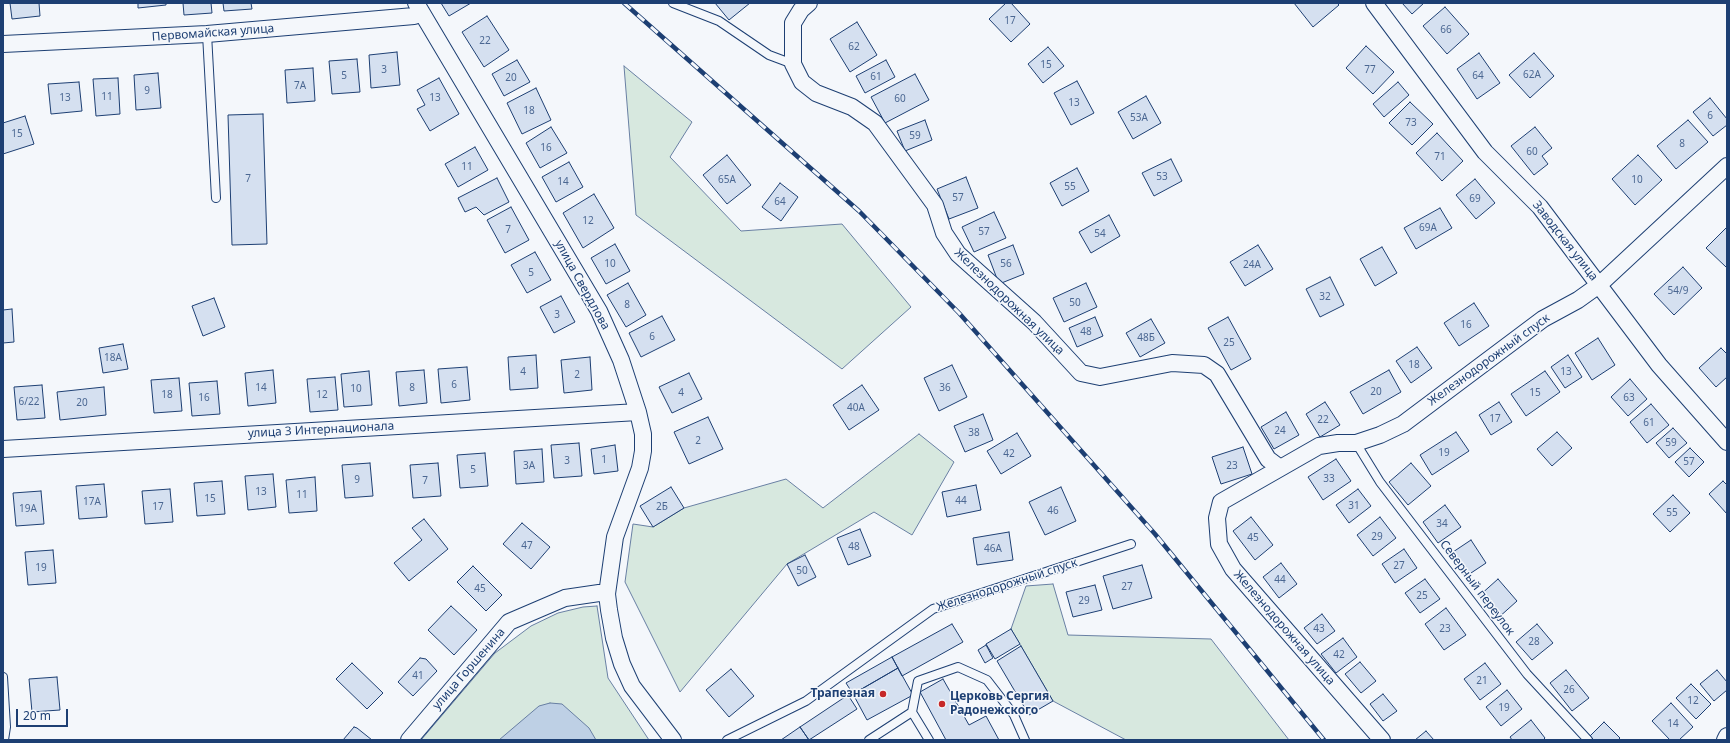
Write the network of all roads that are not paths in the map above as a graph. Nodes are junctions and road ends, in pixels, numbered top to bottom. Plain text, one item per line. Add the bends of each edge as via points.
1 (673, 3) edge
2 (809, 3) edge
3 (1374, 3) edge
4 (419, 8) edge
5 (208, 34) junction
6 (3, 44) edge
7 (793, 64) junction
8 (1727, 166) edge
9 (216, 198) dead end
10 (1599, 285) junction
11 (638, 412) junction
12 (1727, 442) edge
13 (1356, 443) junction
14 (3, 449) edge
15 (1280, 468) junction
16 (1221, 502) joint
17 (1131, 544) dead end
18 (607, 594) junction
19 (3, 677) edge
20 (912, 712) junction
21 (1727, 736) edge
22 (4, 740) edge
23 (409, 740) edge
24 (673, 740) edge
25 (727, 740) edge
26 (869, 740) edge
27 (929, 740) edge
28 (1025, 740) edge
29 (1382, 740) edge
30 (1588, 740) edge
31 (1725, 740) edge

1 - 7 lane via 719,21 769,55
2 - 7 street via 793,23
3 - 10 street, Заводская улица via 1485,152 1540,207
4 - 5 street, Первомайская улица via 414,16
4 - 11 street, улица Свердлова via 599,311 621,360
5 - 6 street, Первомайская улица
5 - 9 lane
7 - 15 street, Железнодорожная улица via 802,82 816,93 852,107 876,123 935,205 944,233 958,254 1034,322 1082,374 1100,377 1172,363 1204,365 1217,374 1268,459
8 - 10 street, Железнодорожный спуск
10 - 12 street, Заводская улица via 1659,365
10 - 13 street, Железнодорожный спуск via 1543,319 1403,424
11 - 14 street, улица 3 Интернационала
11 - 18 street, улица Свердлова via 643,434 643,451 640,468 615,537
13 - 15 street, Железнодорожный спуск via 1319,446
13 - 30 lane, Северный переулок via 1380,482 1527,674
15 - 16 street, Железнодорожный спуск
16 - 29 street, Железнодорожная улица via 1216,518 1219,544 1232,569
17 - 25 lane, Железнодорожный спуск via 933,609 806,701
18 - 23 street, улица Горшенина via 565,598 510,622
18 - 24 street, улица Свердлова via 614,638 622,664 632,686
19 - 22 lane via 6,727
20 - 26 lane
20 - 27 lane
20 - 28 lane via 918,681 958,667 987,680 1014,715
21 - 31 street

